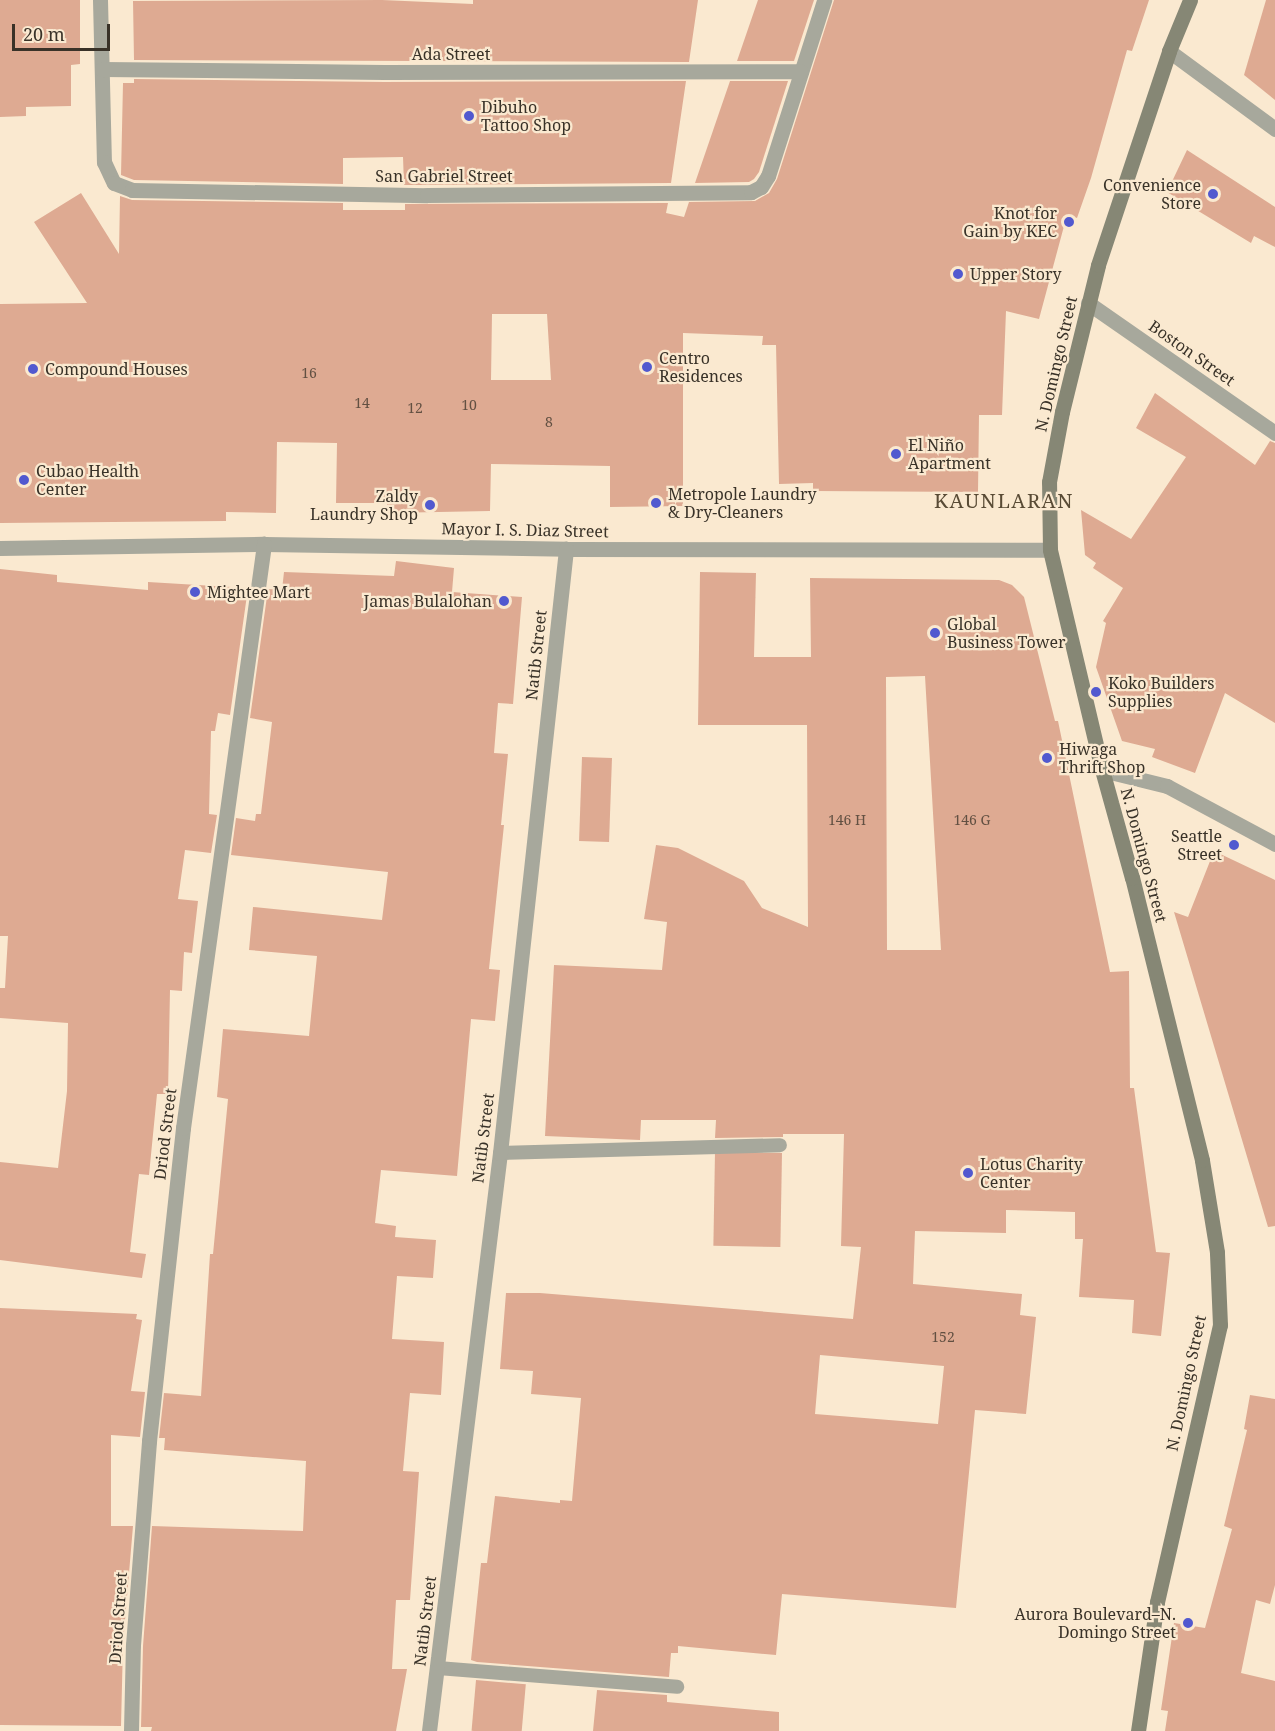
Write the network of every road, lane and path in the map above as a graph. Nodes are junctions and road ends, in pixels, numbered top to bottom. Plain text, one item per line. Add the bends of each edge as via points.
1 (100, 0) edge
2 (824, 0) edge
3 (1190, 0) edge
4 (1169, 51) junction
5 (102, 69) junction
6 (801, 71) junction
7 (1275, 129) edge
8 (1088, 303) junction
9 (1275, 433) edge
10 (264, 544) junction
11 (0, 548) edge
12 (566, 549) junction
13 (1050, 550) junction
14 (1102, 770) junction
15 (1275, 843) edge
16 (780, 1145) dead end
17 (500, 1153) junction
18 (438, 1668) junction
19 (677, 1688) dead end
20 (131, 1731) edge
21 (429, 1731) edge
22 (1138, 1731) edge

1 - 5 street, San Gabriel Street
2 - 6 street, San Gabriel Street
3 - 4 main road, N. Domingo Street
4 - 7 street
4 - 8 main road, N. Domingo Street
5 - 6 street, Ada Street
5 - 6 street, San Gabriel Street via 104,162 114,183 132,190 427,195 751,192 761,187 768,176
8 - 9 street, Boston Street
8 - 13 main road, N. Domingo Street via 1049,482
10 - 11 street, Mayor I. S. Diaz Street
10 - 12 street, Mayor I. S. Diaz Street
10 - 20 street, Driod Street via 183,1128 149,1441 133,1645
12 - 13 street, Mayor I. S. Diaz Street
12 - 17 street, Natib Street
13 - 14 main road, N. Domingo Street
14 - 15 street via 1167,786
14 - 22 main road, N. Domingo Street via 1202,1160 1217,1252 1219,1294 1220,1325 1157,1602
16 - 17 lane
17 - 18 street, Natib Street
18 - 19 lane
18 - 21 street, Natib Street

